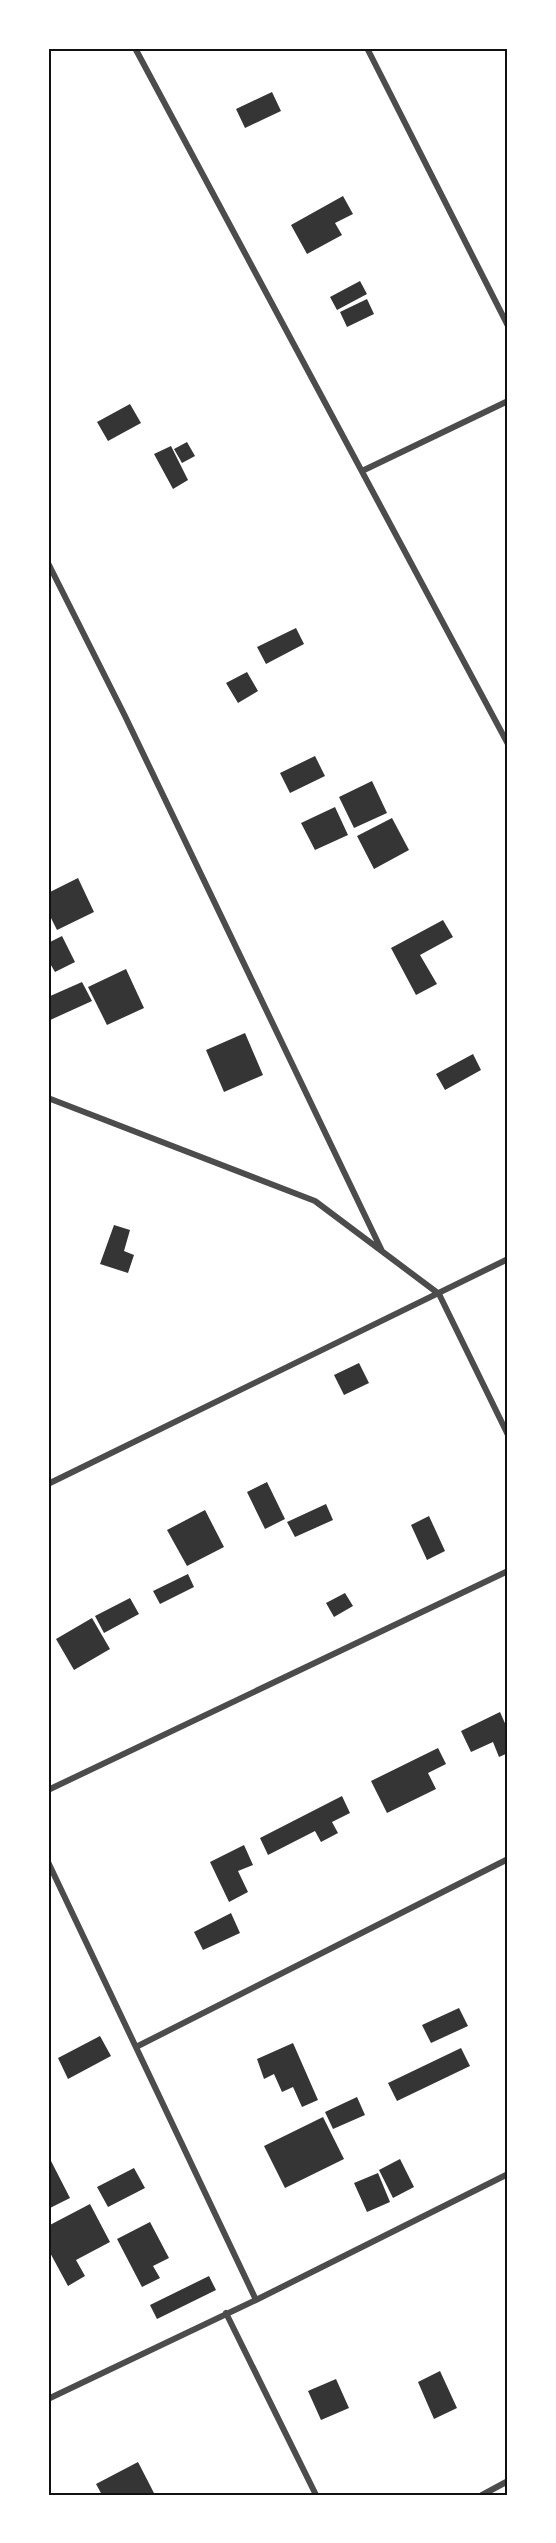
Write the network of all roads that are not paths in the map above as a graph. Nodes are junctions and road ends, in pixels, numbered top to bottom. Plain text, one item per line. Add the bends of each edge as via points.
1 (135, 48) edge
2 (367, 48) edge
3 (508, 326) edge
4 (508, 401) edge
5 (362, 471) junction
6 (48, 563) edge
7 (508, 744) edge
8 (48, 1098) edge
9 (382, 1251) junction
10 (508, 1259) edge
11 (439, 1294) junction
12 (508, 1435) edge
13 (48, 1484) edge
14 (508, 1571) edge
15 (48, 1790) edge
16 (508, 1859) edge
17 (48, 1862) edge
18 (136, 2047) junction
19 (508, 2174) edge
20 (256, 2300) junction
21 (226, 2313) junction
22 (48, 2399) edge
23 (508, 2481) edge
24 (316, 2495) edge
25 (482, 2495) edge

1 - 5 street
2 - 3 street
4 - 5 street
5 - 7 street
6 - 9 street
8 - 9 street via 315,1201
9 - 11 street
10 - 11 street
11 - 12 street
11 - 13 street
14 - 15 street
16 - 18 street
17 - 18 street
18 - 20 street
19 - 20 street
20 - 21 street
21 - 22 street
21 - 24 street
23 - 25 street

